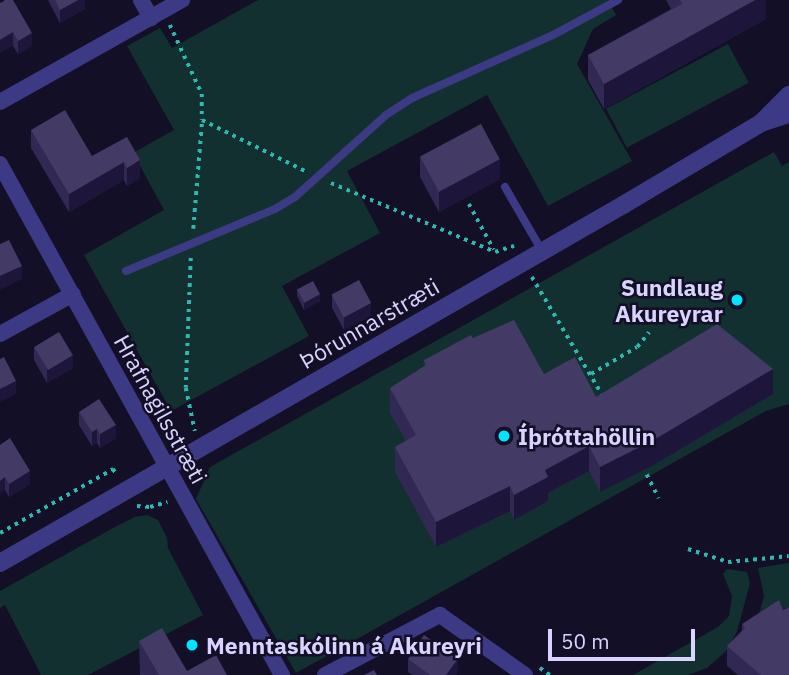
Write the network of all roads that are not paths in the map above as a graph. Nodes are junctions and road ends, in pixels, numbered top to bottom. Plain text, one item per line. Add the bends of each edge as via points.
1 (141, 0) edge
2 (182, 0) edge
3 (618, 0) edge
4 (157, 14) junction
5 (789, 95) edge
6 (0, 102) edge
7 (789, 114) edge
8 (761, 123) junction
9 (0, 164) edge
10 (505, 187) dead end
11 (542, 252) junction
12 (127, 271) dead end
13 (73, 294) junction
14 (0, 334) edge
15 (166, 467) junction
16 (0, 563) edge
17 (282, 675) edge
18 (325, 675) edge
19 (525, 675) edge

1 - 4 street
2 - 4 street
3 - 12 lane via 412,98 275,209
4 - 6 street
5 - 8 street, Þórunnarstræti
7 - 8 street, Þórunnarstræti
8 - 11 street, Þórunnarstræti
9 - 13 street, Hrafnagilsstræti
10 - 11 lane
11 - 15 street, Þórunnarstræti
13 - 14 street
13 - 15 street, Hrafnagilsstræti
15 - 16 street, Þórunnarstræti
15 - 17 street, Hrafnagilsstræti
18 - 19 street via 440,615

